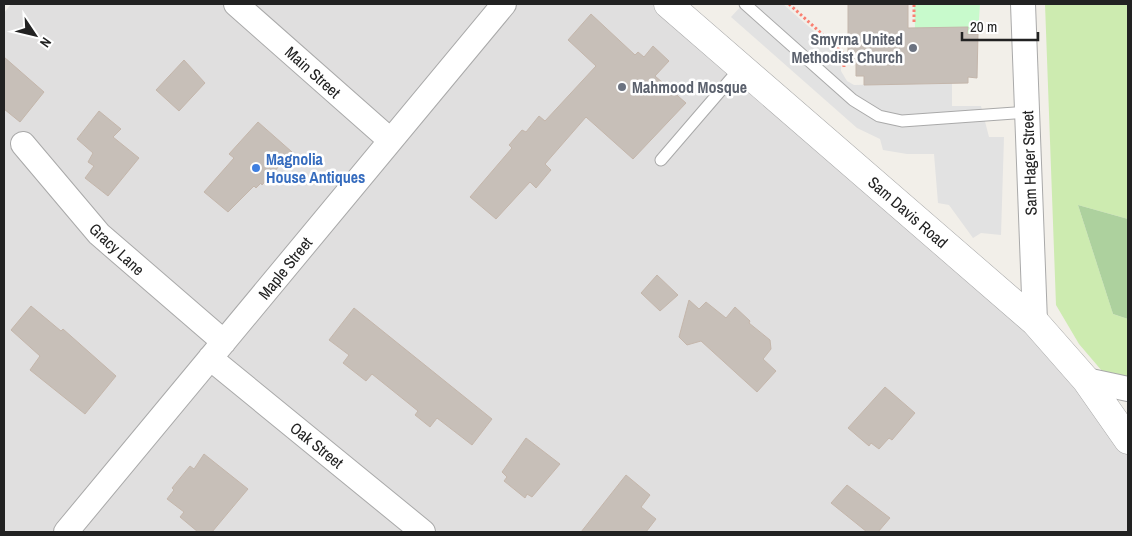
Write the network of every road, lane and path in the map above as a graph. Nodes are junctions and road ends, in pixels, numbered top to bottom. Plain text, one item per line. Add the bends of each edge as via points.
1 (236, 4) edge
2 (504, 4) edge
3 (745, 4) edge
4 (789, 4) edge
5 (914, 4) edge
6 (1023, 4) edge
7 (679, 7) edge
8 (914, 22) dead end
9 (741, 67) junction
10 (846, 94) junction
11 (1027, 112) junction
12 (390, 140) junction
13 (23, 144) dead end
14 (661, 160) dead end
15 (1035, 322) junction
16 (217, 350) junction
17 (1086, 380) junction
18 (1128, 389) edge
19 (1128, 440) edge
20 (66, 532) edge
21 (423, 532) edge

1 - 12 street, Main Street
2 - 12 street, Maple Street
3 - 10 lane
4 - 10 path via 843,53
5 - 8 path
6 - 11 street, Sam Hager Street
7 - 9 street, Sam Davis Road
9 - 14 lane
9 - 15 street, Sam Davis Road
10 - 11 lane via 879,116 902,121
11 - 15 street, Sam Hager Street
12 - 16 street, Maple Street
13 - 16 street, Gracy Lane via 98,234
15 - 17 street, Sam Davis Road
16 - 20 street, Maple Street
16 - 21 street, Oak Street
17 - 18 street
17 - 19 street, Sam Davis Road

